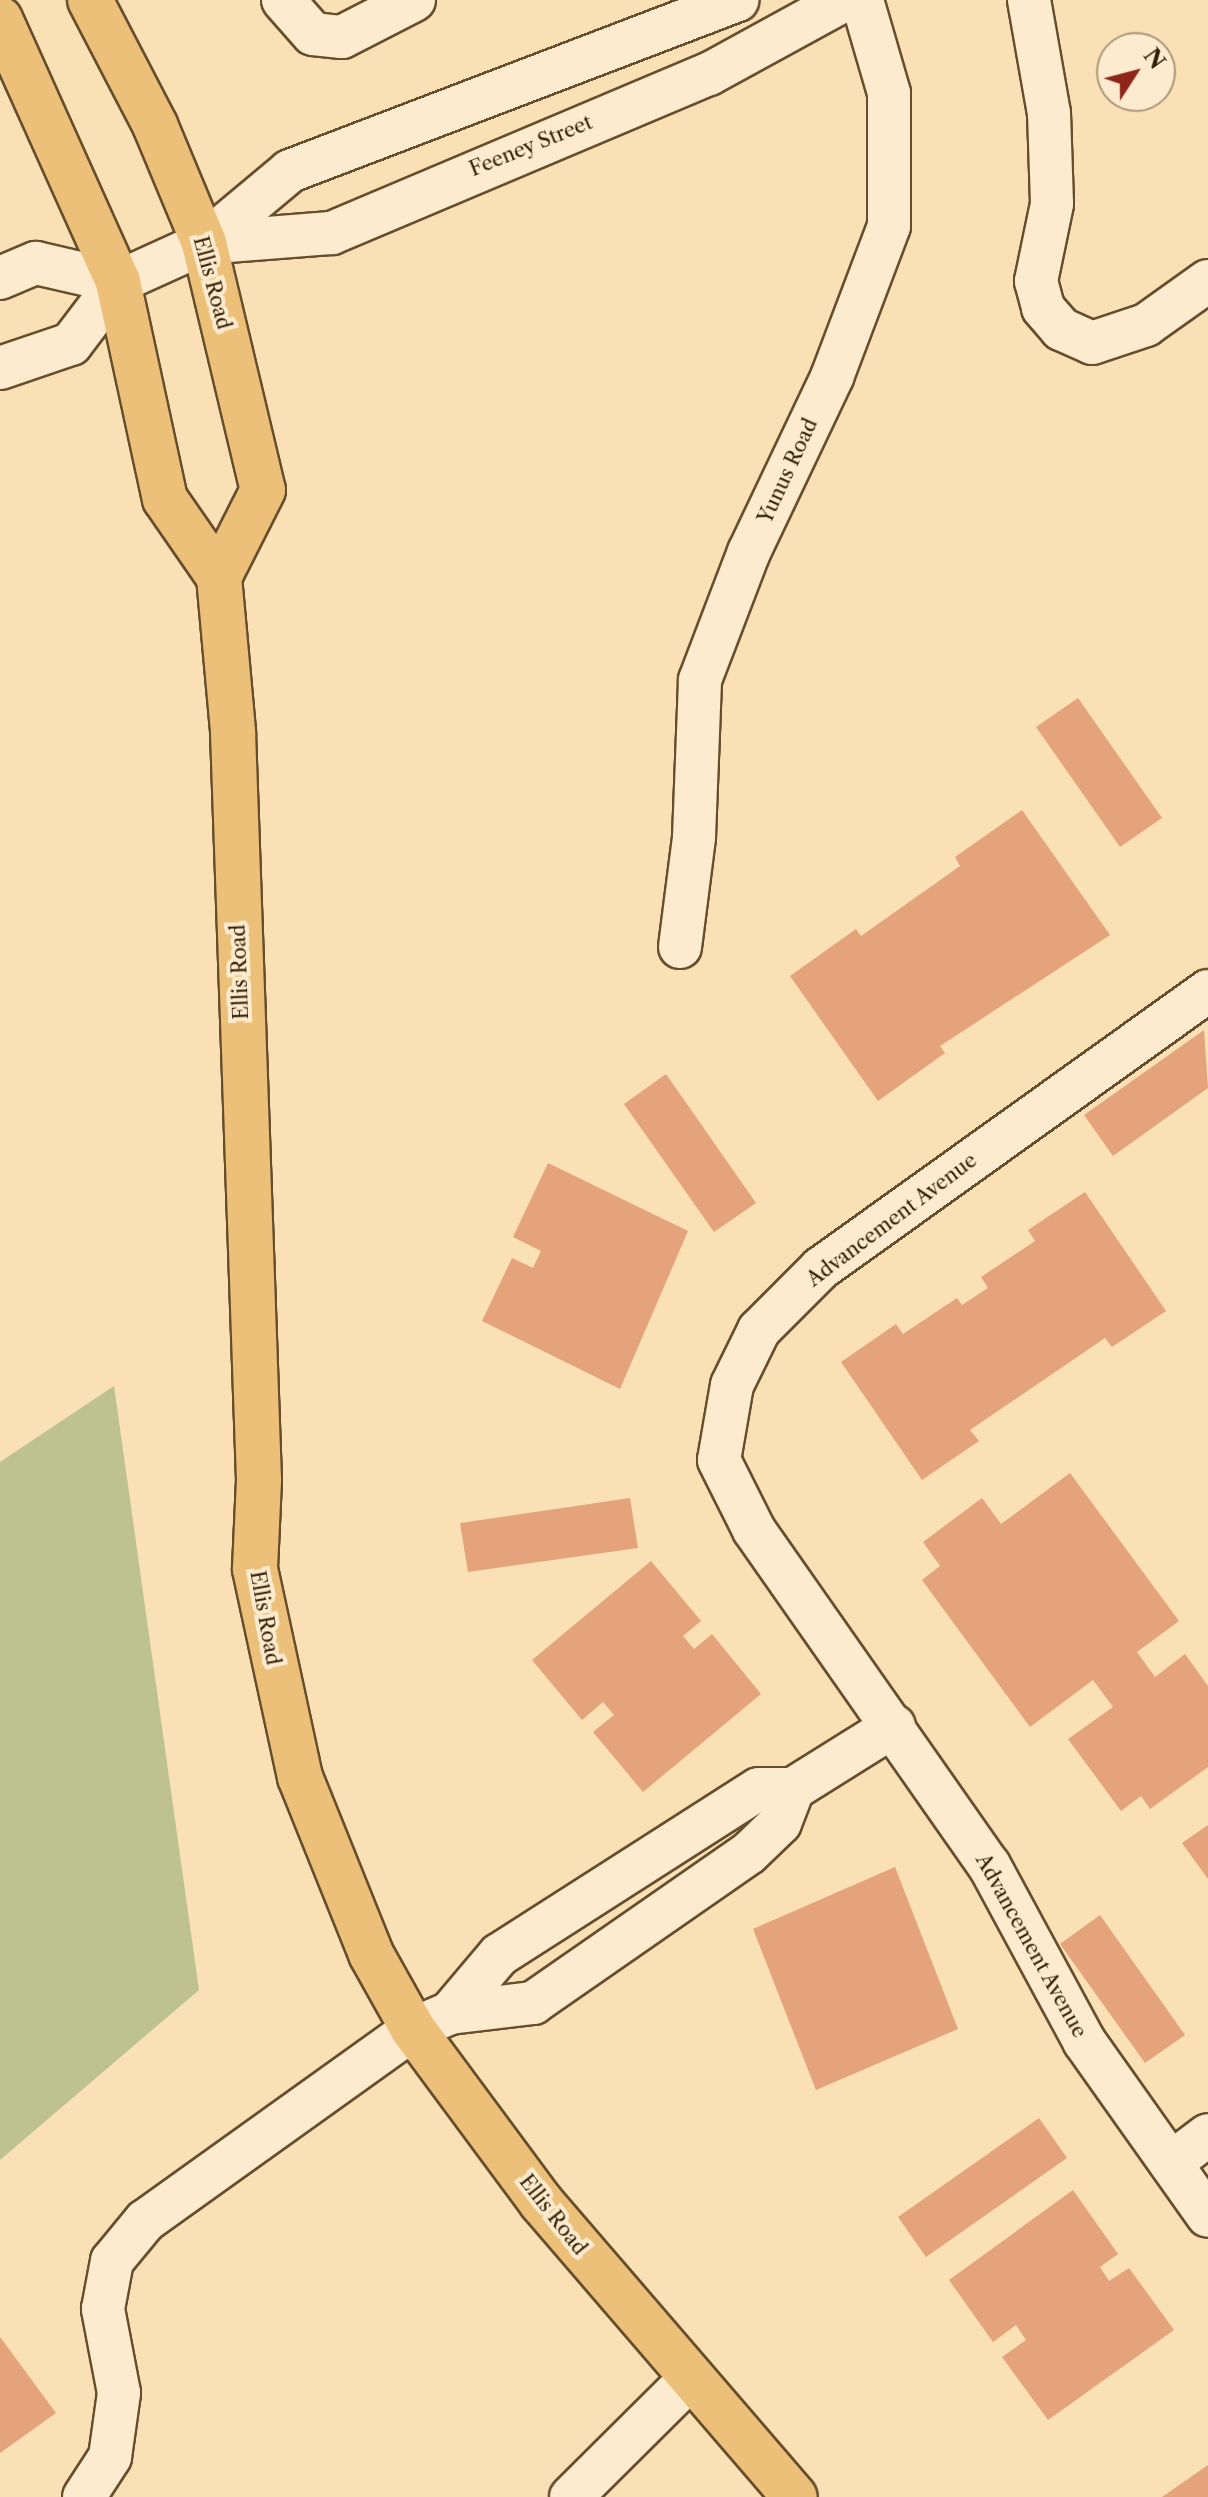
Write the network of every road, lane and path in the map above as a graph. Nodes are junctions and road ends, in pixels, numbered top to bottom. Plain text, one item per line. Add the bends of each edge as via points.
1 (90, 0) edge
2 (283, 0) edge
3 (414, 0) edge
4 (737, 0) edge
5 (844, 0) edge
6 (862, 0) edge
7 (1029, 0) edge
8 (0, 19) edge
9 (204, 243) junction
10 (0, 278) edge
11 (1208, 281) edge
12 (118, 282) junction
13 (0, 368) edge
14 (219, 577) junction
15 (680, 947) dead end
16 (1208, 991) edge
17 (894, 1726) junction
18 (793, 1789) junction
19 (694, 1831) junction
20 (722, 1872) junction
21 (431, 2021) junction
22 (1208, 2135) edge
23 (1171, 2163) junction
24 (1208, 2216) edge
25 (692, 2377) junction
26 (84, 2497) edge
27 (571, 2497) edge
28 (795, 2497) edge

1 - 9 main road, Ellis Road via 155,125
2 - 3 street via 313,34 342,37
4 - 9 street, Feeney Street via 290,171
5 - 9 street, Feeney Street via 709,74 332,233
6 - 15 street, Yunus Road via 889,93 889,226 832,377 749,552 700,680 694,837
7 - 11 street via 1049,113 1052,204 1036,281 1043,308 1061,329 1092,343 1146,325
8 - 12 main road
9 - 12 street, Feeney Street
9 - 14 main road, Ellis Road via 263,490
10 - 12 street via 36,263
12 - 13 street via 71,344
12 - 14 main road via 165,499
14 - 21 main road, Ellis Road via 233,748 259,1480 255,1569 300,1777 371,1954
16 - 17 street, Advancement Avenue via 821,1268 759,1330 732,1385 719,1460 754,1530
17 - 18 street
17 - 23 street, Advancement Avenue via 989,1865 1084,2041
18 - 19 street via 759,1789
18 - 20 street via 780,1823
19 - 20 street
19 - 21 street via 499,1955
20 - 21 street via 533,2003
21 - 25 main road, Ellis Road via 541,2202
21 - 26 street via 145,2221 112,2261 103,2309 119,2393 110,2457
22 - 23 street
23 - 24 street, Advancement Avenue
25 - 27 street
25 - 28 main road, Ellis Road

